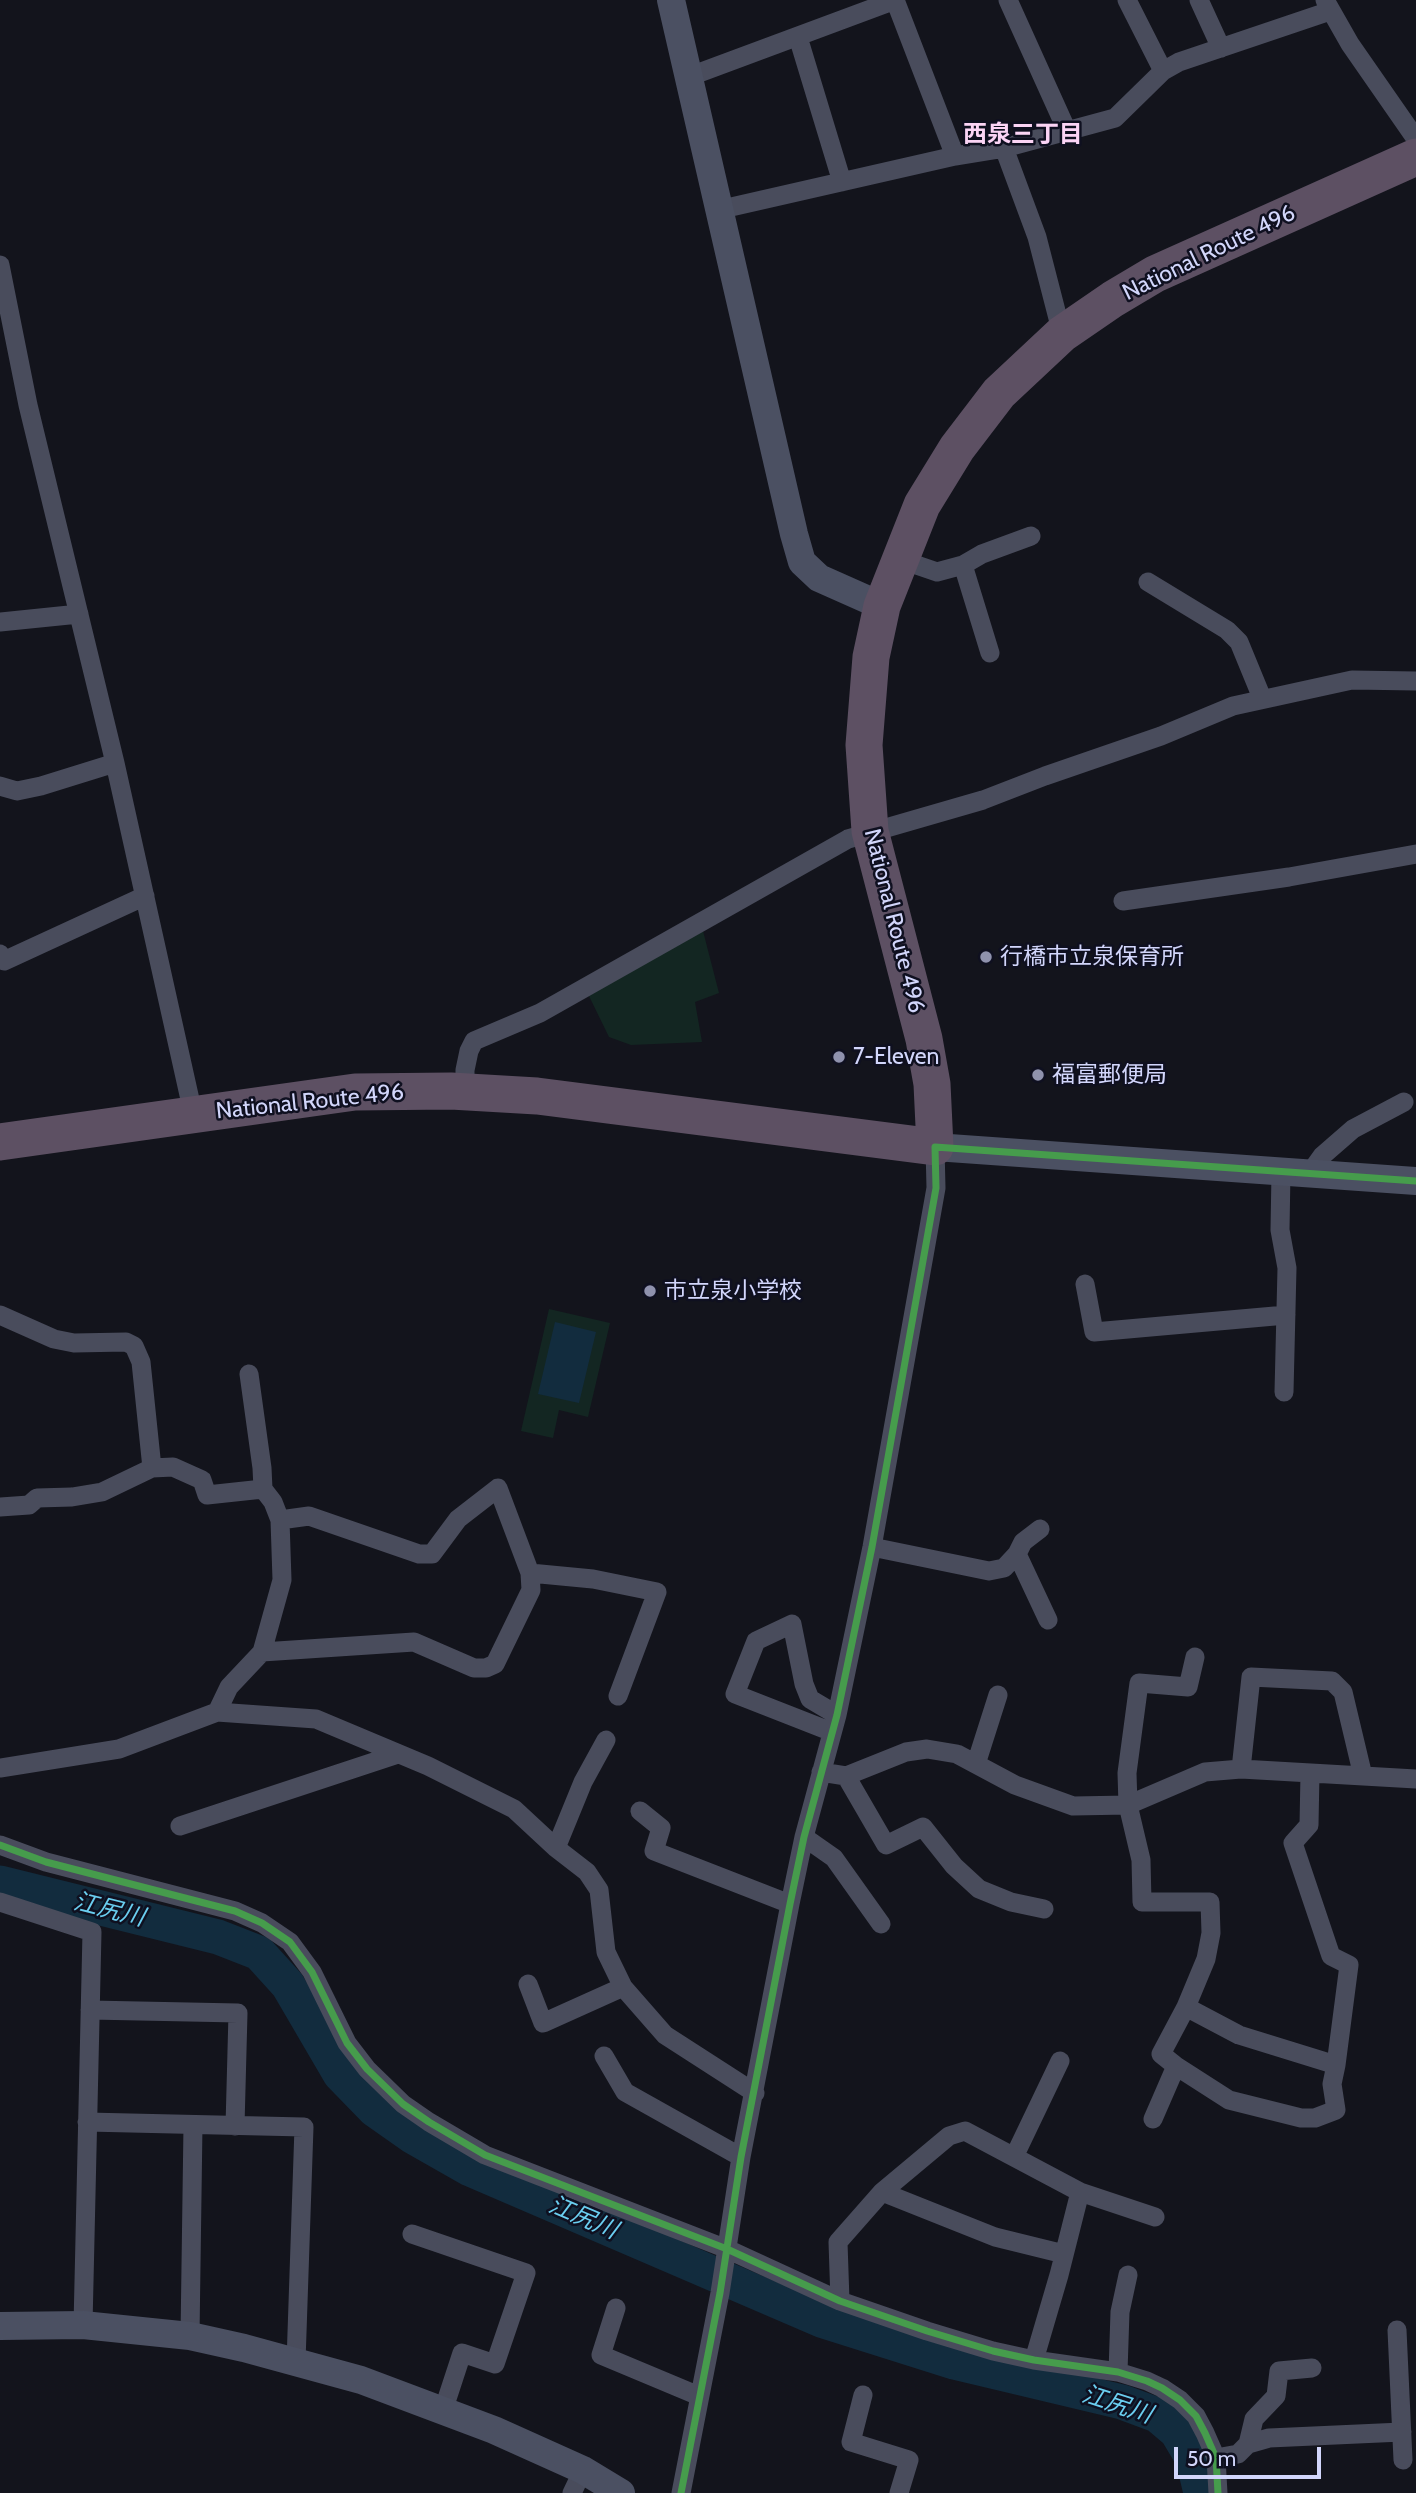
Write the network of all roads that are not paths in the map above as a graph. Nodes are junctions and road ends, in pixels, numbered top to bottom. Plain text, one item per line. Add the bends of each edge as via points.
1 (671, 0) edge
2 (895, 0) edge
3 (1008, 0) edge
4 (1127, 0) edge
5 (1199, 0) edge
6 (1327, 5) edge
7 (798, 37) junction
8 (1221, 48) junction
9 (1163, 71) junction
10 (688, 77) junction
11 (1068, 133) junction
12 (1416, 139) edge
13 (1004, 148) junction
14 (955, 156) junction
15 (1416, 157) edge
16 (842, 182) junction
17 (718, 209) junction
18 (0, 265) edge
19 (1062, 334) junction
20 (9, 348) edge
21 (1031, 536) dead end
22 (899, 559) junction
23 (963, 565) junction
24 (1148, 582) dead end
25 (882, 606) junction
26 (79, 614) junction
27 (0, 622) edge
28 (990, 653) dead end
29 (1416, 681) edge
30 (1262, 698) junction
31 (115, 763) junction
32 (0, 786) edge
33 (870, 831) junction
34 (1416, 854) edge
35 (145, 896) junction
36 (1124, 901) dead end
37 (0, 954) edge
38 (465, 1091) junction
39 (1404, 1102) dead end
40 (193, 1113) junction
41 (0, 1142) edge
42 (935, 1147) junction
43 (1281, 1172) junction
44 (1309, 1174) junction
45 (1416, 1181) edge
46 (1085, 1284) dead end
47 (0, 1315) edge
48 (1286, 1315) junction
49 (249, 1374) dead end
50 (1284, 1392) dead end
51 (152, 1468) junction
52 (263, 1489) junction
53 (0, 1507) edge
54 (280, 1520) junction
55 (1040, 1529) dead end
56 (872, 1546) junction
57 (1017, 1554) junction
58 (530, 1573) junction
59 (1048, 1620) dead end
60 (262, 1652) junction
61 (1195, 1657) dead end
62 (998, 1695) dead end
63 (618, 1696) dead end
64 (217, 1712) junction
65 (834, 1724) junction
66 (606, 1740) dead end
67 (398, 1754) junction
68 (976, 1764) junction
69 (0, 1768) edge
70 (1241, 1769) junction
71 (821, 1772) junction
72 (1310, 1773) junction
73 (846, 1776) junction
74 (1363, 1776) junction
75 (1416, 1779) edge
76 (1128, 1805) junction
77 (640, 1811) dead end
78 (180, 1826) dead end
79 (804, 1836) junction
80 (0, 1845) edge
81 (556, 1848) junction
82 (0, 1902) edge
83 (790, 1904) junction
84 (1044, 1909) dead end
85 (881, 1924) dead end
86 (528, 1984) dead end
87 (623, 1987) junction
88 (1186, 2007) junction
89 (90, 2010) junction
90 (604, 2056) dead end
91 (1060, 2062) dead end
92 (1336, 2065) junction
93 (1176, 2066) junction
94 (755, 2093) junction
95 (1153, 2119) dead end
96 (87, 2122) junction
97 (193, 2125) junction
98 (235, 2126) junction
99 (741, 2157) junction
100 (1014, 2157) junction
101 (882, 2192) junction
102 (1080, 2192) junction
103 (1155, 2217) dead end
104 (412, 2234) dead end
105 (727, 2249) junction
106 (1064, 2254) junction
107 (1128, 2275) dead end
108 (840, 2301) junction
109 (616, 2308) dead end
110 (83, 2325) junction
111 (0, 2326) edge
112 (1396, 2330) dead end
113 (190, 2336) junction
114 (1034, 2360) junction
115 (296, 2362) junction
116 (1312, 2368) dead end
117 (1407, 2368) edge
118 (1118, 2372) junction
119 (863, 2395) dead end
120 (699, 2396) junction
121 (443, 2411) junction
122 (1402, 2431) junction
123 (1248, 2444) junction
124 (1216, 2458) junction
125 (1403, 2460) dead end
126 (577, 2482) edge
127 (621, 2493) edge
128 (681, 2493) edge
129 (899, 2493) edge
130 (1218, 2493) edge

1 - 10 street
2 - 7 street
2 - 14 street
3 - 11 street
4 - 9 street
5 - 8 street
6 - 8 street
6 - 12 street
7 - 10 street
7 - 16 street
8 - 9 street
9 - 11 street via 1115,118
10 - 17 street
11 - 13 street
13 - 14 street
13 - 19 street via 1037,237
14 - 16 street
15 - 19 highway, National Route 496 via 1155,274
16 - 17 street
17 - 25 street via 802,562 819,578
18 - 20 street
19 - 22 highway, National Route 496 via 999,393 957,447 922,506
20 - 26 street via 28,405
21 - 23 street
22 - 23 street via 937,572
22 - 25 highway, National Route 496
23 - 28 street
24 - 30 street via 1239,642
25 - 33 highway, National Route 496 via 865,709
26 - 27 street
26 - 31 street
29 - 30 street via 1352,680
30 - 33 street via 983,800
31 - 32 street via 41,786 17,790
31 - 35 street
33 - 38 street via 848,839 540,1013 474,1041 465,1070
33 - 42 highway, National Route 496 via 924,1039
34 - 36 street
35 - 37 street via 4,961
35 - 40 street
38 - 40 highway, National Route 496 via 355,1092
38 - 42 highway, National Route 496
39 - 44 street via 1353,1129
40 - 41 highway, National Route 496
42 - 43 street
42 - 56 street via 936,1188
43 - 44 street
43 - 48 street
44 - 45 street
46 - 48 street via 1094,1332
47 - 51 street via 54,1339 134,1346 141,1362
48 - 50 street
49 - 52 street
51 - 52 street via 173,1467 202,1480 207,1495
51 - 53 street via 103,1492 37,1498 29,1505
52 - 54 street
54 - 58 street via 309,1517 419,1554 432,1554 458,1519 498,1488
54 - 60 street via 282,1580
55 - 57 street via 1023,1542
56 - 57 street via 989,1571 1004,1568
56 - 65 street
57 - 59 street
58 - 60 street via 531,1590 495,1664 486,1668 474,1668 414,1642
58 - 63 street via 657,1592
60 - 64 street via 229,1687
61 - 76 street via 1188,1687 1139,1683 1127,1773
62 - 68 street
64 - 67 street via 316,1719
64 - 69 street via 119,1749
65 - 65 street via 735,1694 756,1641 793,1624 810,1699
65 - 71 street
66 - 81 street
67 - 78 street
67 - 81 street via 514,1809
68 - 73 street via 957,1754 927,1748
68 - 76 street via 1014,1785 1073,1807
70 - 72 street
70 - 74 street via 1251,1677 1332,1681 1343,1692
70 - 76 street via 1205,1772
71 - 73 street
71 - 79 street
72 - 74 street
72 - 92 street via 1308,1825 1293,1843 1331,1956 1349,1965
73 - 84 street via 886,1845 923,1827 979,1889
74 - 75 street
76 - 88 street via 1141,1860 1142,1902 1210,1902 1206,1959
77 - 83 street via 661,1828 654,1851
79 - 83 street
79 - 85 street via 834,1858
80 - 105 street via 46,1863 235,1911 262,1923 289,1942 312,1972 347,2043 403,2104 485,2155
81 - 87 street via 587,1872 598,1890 606,1952
82 - 89 street via 92,1932
83 - 94 street
86 - 87 street via 543,2023
87 - 94 street via 665,2035
88 - 92 street via 1238,2035
88 - 93 street via 1161,2054
89 - 96 street
89 - 98 street via 238,2012
90 - 99 street via 625,2092
91 - 100 street
92 - 93 street via 1332,2084 1336,2110 1315,2118 1229,2100
93 - 95 street
94 - 99 street
96 - 97 street
96 - 110 street
97 - 98 street
97 - 113 street
98 - 115 street via 304,2127
99 - 105 street
100 - 101 street via 964,2131 949,2136
100 - 102 street
101 - 106 street via 995,2237
101 - 108 street via 838,2242
102 - 103 street
102 - 106 street
104 - 121 street via 526,2273 495,2364 462,2353
105 - 108 street
105 - 120 street
106 - 114 street
107 - 118 street
108 - 114 street via 927,2332
109 - 120 street via 601,2355
110 - 111 street
110 - 113 street
112 - 117 street
113 - 115 street
114 - 118 street
115 - 121 street
116 - 123 street via 1279,2371 1276,2396 1254,2419
117 - 122 street
118 - 124 street via 1147,2381 1180,2400 1196,2416
119 - 129 street via 851,2442 909,2460
120 - 128 street
121 - 126 street via 494,2430
122 - 123 street via 1269,2438
122 - 125 street
123 - 124 street via 1238,2454
124 - 130 street
126 - 127 street

